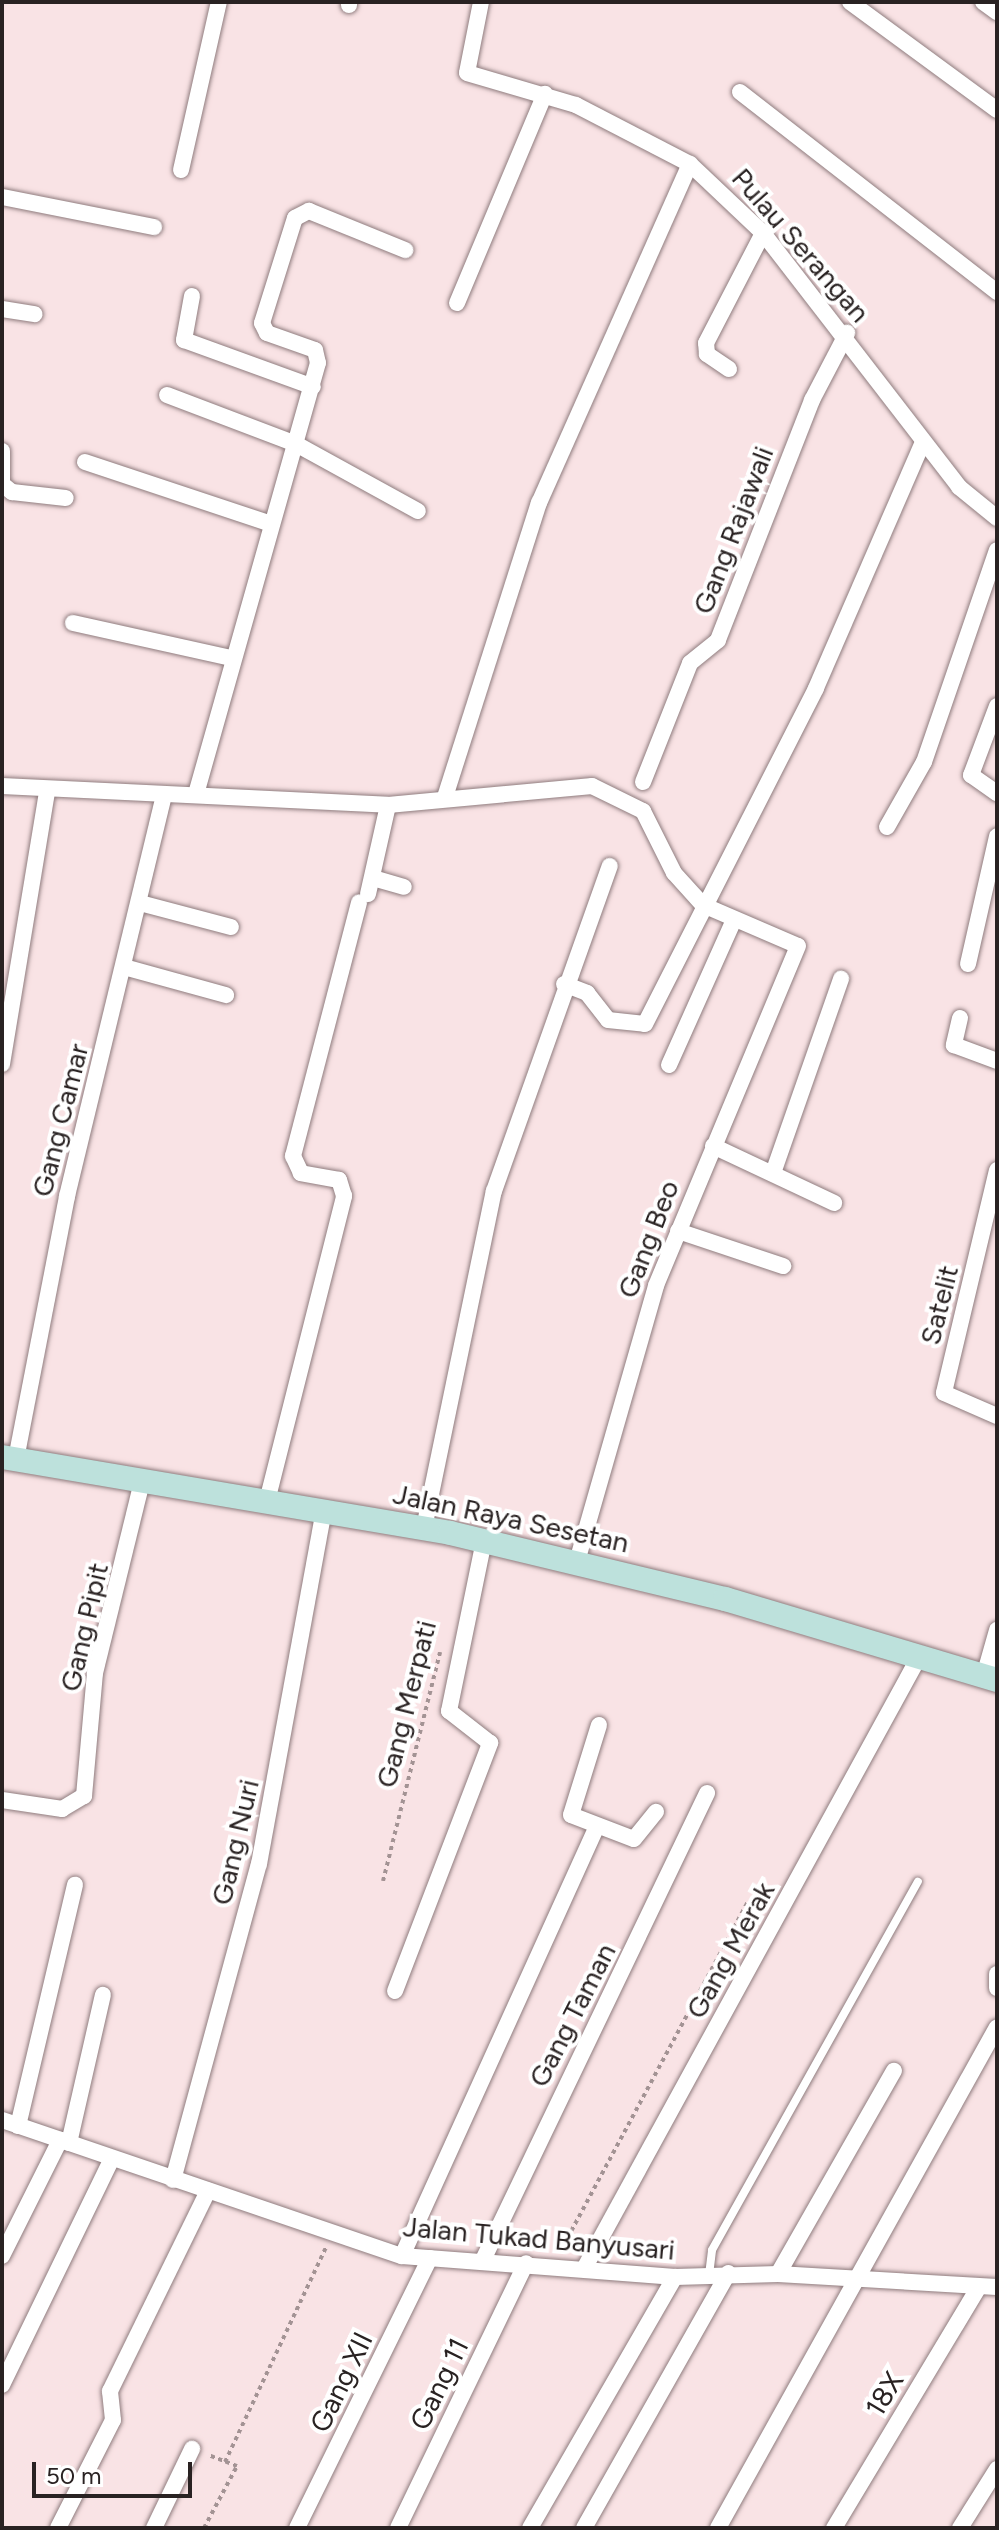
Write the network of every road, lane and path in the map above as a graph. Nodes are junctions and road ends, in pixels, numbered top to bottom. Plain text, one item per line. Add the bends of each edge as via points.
1 (219, 2) edge
2 (481, 2) edge
3 (850, 2) edge
4 (983, 2) edge
5 (997, 12) edge
6 (740, 92) dead end
7 (545, 94) junction
8 (997, 110) edge
9 (690, 164) junction
10 (181, 170) dead end
11 (2, 197) edge
12 (154, 227) dead end
13 (763, 233) junction
14 (405, 250) dead end
15 (997, 292) edge
16 (192, 296) dead end
17 (457, 303) dead end
18 (2, 309) edge
19 (35, 314) dead end
20 (847, 333) junction
21 (729, 369) dead end
22 (313, 387) junction
23 (167, 395) dead end
24 (923, 442) junction
25 (296, 444) junction
26 (2, 451) edge
27 (85, 462) dead end
28 (2, 482) edge
29 (66, 498) dead end
30 (418, 511) dead end
31 (997, 518) edge
32 (271, 524) junction
33 (997, 550) edge
34 (73, 623) dead end
35 (231, 658) junction
36 (997, 706) edge
37 (643, 782) dead end
38 (2, 786) edge
39 (47, 792) junction
40 (997, 793) edge
41 (196, 794) junction
42 (164, 796) junction
43 (445, 797) junction
44 (388, 805) junction
45 (887, 827) dead end
46 (997, 836) edge
47 (610, 866) dead end
48 (404, 887) dead end
49 (367, 891) junction
50 (140, 903) junction
51 (703, 905) junction
52 (733, 922) junction
53 (231, 927) dead end
54 (968, 964) dead end
55 (124, 967) junction
56 (841, 979) dead end
57 (564, 984) junction
58 (226, 995) dead end
59 (960, 1018) dead end
60 (997, 1061) edge
61 (2, 1064) edge
62 (669, 1065) dead end
63 (713, 1146) junction
64 (997, 1170) edge
65 (773, 1173) junction
66 (834, 1203) dead end
67 (678, 1231) junction
68 (783, 1266) dead end
69 (997, 1416) edge
70 (9, 1458) edge
71 (143, 1478) junction
72 (267, 1501) junction
73 (324, 1510) junction
74 (424, 1528) junction
75 (484, 1541) junction
76 (577, 1562) junction
77 (997, 1630) edge
78 (442, 1642) dead end
79 (919, 1657) junction
80 (990, 1678) edge
81 (599, 1725) dead end
82 (707, 1793) dead end
83 (2, 1800) edge
84 (656, 1812) dead end
85 (597, 1827) junction
86 (383, 1881) dead end
87 (918, 1882) dead end
88 (75, 1885) dead end
89 (748, 1902) dead end
90 (395, 1991) dead end
91 (103, 1995) dead end
92 (997, 2027) edge
93 (894, 2071) dead end
94 (10, 2123) edge
95 (64, 2142) junction
96 (112, 2158) junction
97 (173, 2180) junction
98 (208, 2191) junction
99 (332, 2234) junction
100 (2, 2256) edge
101 (402, 2256) junction
102 (430, 2258) junction
103 (483, 2260) junction
104 (526, 2263) junction
105 (554, 2265) junction
106 (585, 2267) junction
107 (728, 2273) junction
108 (778, 2274) junction
109 (709, 2275) junction
110 (675, 2277) junction
111 (855, 2282) junction
112 (979, 2287) junction
113 (997, 2287) edge
114 (2, 2385) edge
115 (192, 2449) joint
116 (225, 2462) junction
117 (997, 2469) edge
118 (58, 2528) edge
119 (154, 2528) edge
120 (204, 2528) edge
121 (297, 2528) edge
122 (398, 2528) edge
123 (530, 2528) edge
124 (584, 2528) edge
125 (718, 2528) edge
126 (834, 2528) edge
127 (960, 2528) edge

1 - 10 street
2 - 7 street, Pulau Serangan via 465,66 480,79
3 - 8 street
4 - 5 street
6 - 15 street
7 - 9 street, Pulau Serangan
7 - 17 street
9 - 13 street, Pulau Serangan
9 - 43 street via 533,516
11 - 12 street
13 - 20 street, Pulau Serangan
13 - 21 street via 706,343 707,354
14 - 22 street via 309,211 295,218 262,323 267,333 315,350
16 - 22 street via 184,340
18 - 19 street
20 - 24 street, Pulau Serangan
20 - 37 street, Gang Rajawali via 812,400 718,640 690,663
22 - 25 street
23 - 25 street
24 - 31 street, Pulau Serangan via 959,487
24 - 51 street via 816,688
25 - 30 street
25 - 32 street
26 - 28 street
27 - 32 street
28 - 29 street via 12,492
32 - 35 street
33 - 45 street via 924,762
34 - 35 street
35 - 41 street
36 - 40 street via 971,775
38 - 39 street
39 - 42 street
39 - 61 street
41 - 42 street
41 - 44 street
42 - 50 street, Gang Camar
43 - 44 street
43 - 51 street via 560,784 613,793 649,817 674,873
44 - 49 street
46 - 54 street
47 - 57 street
48 - 49 street
49 - 72 street via 293,1156 301,1173 339,1180 344,1196
50 - 53 street
50 - 55 street, Gang Camar
51 - 52 street
51 - 57 street via 645,1024 608,1020 587,993
52 - 62 street
52 - 63 street, Gang Beo via 798,946
55 - 58 street
55 - 70 street, Gang Camar
56 - 65 street
57 - 74 street via 481,1243
59 - 60 street via 954,1045
63 - 65 street
63 - 67 street, Gang Beo
64 - 69 street, Satelit via 944,1393
65 - 66 street
67 - 68 street
67 - 76 street, Gang Beo
70 - 71 main road, Jalan Raya Sesetan
71 - 72 main road, Jalan Raya Sesetan
71 - 83 street, Gang Pipit via 95,1673 84,1796 62,1809
72 - 73 main road, Jalan Raya Sesetan
73 - 74 main road, Jalan Raya Sesetan
73 - 97 street, Gang Nuri via 259,1864
74 - 75 main road, Jalan Raya Sesetan
75 - 76 main road, Jalan Raya Sesetan
75 - 90 street via 449,1711 490,1743
76 - 79 main road, Jalan Raya Sesetan
77 - 80 street
78 - 86 path, Gang Merpati
79 - 80 main road, Jalan Raya Sesetan
79 - 106 street, Gang Merak
81 - 85 street via 571,1813
82 - 103 street, Gang Taman
84 - 85 street via 638,1838
85 - 101 street
87 - 109 lane via 712,2250
88 - 94 street
89 - 105 path
91 - 95 street
92 - 111 street
93 - 108 street
94 - 95 street, Jalan Tukad Banyusari
95 - 96 street, Jalan Tukad Banyusari
95 - 100 street
96 - 97 street, Jalan Tukad Banyusari
96 - 114 street
97 - 98 street, Jalan Tukad Banyusari
98 - 99 street, Jalan Tukad Banyusari
98 - 118 street via 110,2391 113,2420
99 - 101 street, Jalan Tukad Banyusari
99 - 116 path
101 - 102 street, Jalan Tukad Banyusari
102 - 103 street, Jalan Tukad Banyusari
102 - 121 street, Gang XII
103 - 104 street, Jalan Tukad Banyusari
104 - 105 street, Jalan Tukad Banyusari
104 - 122 street, Gang 11
105 - 106 street, Jalan Tukad Banyusari
106 - 110 street, Jalan Tukad Banyusari
107 - 108 street, Jalan Tukad Banyusari
107 - 109 street, Jalan Tukad Banyusari
107 - 124 street
108 - 111 street, Jalan Tukad Banyusari
109 - 110 street, Jalan Tukad Banyusari
110 - 123 street
111 - 112 street, Jalan Tukad Banyusari
111 - 125 street
112 - 113 street, Jalan Tukad Banyusari
112 - 126 street, 18X
115 - 116 path
115 - 119 street
116 - 120 path via 237,2466
117 - 127 street

